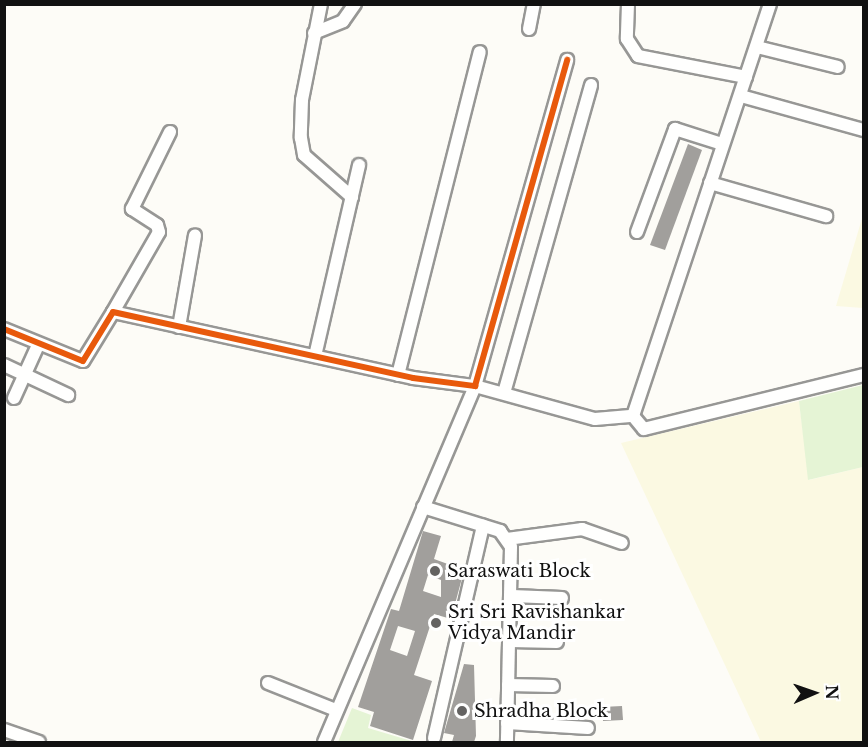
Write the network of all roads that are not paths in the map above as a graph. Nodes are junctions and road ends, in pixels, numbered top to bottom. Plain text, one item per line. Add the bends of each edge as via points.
1 (321, 4) edge
2 (355, 4) edge
3 (534, 4) edge
4 (628, 4) edge
5 (770, 4) edge
6 (529, 28) dead end
7 (314, 33) junction
8 (757, 47) junction
9 (480, 51) dead end
10 (567, 60) dead end
11 (838, 67) dead end
12 (746, 77) junction
13 (591, 85) dead end
14 (741, 96) junction
15 (864, 130) edge
16 (170, 132) dead end
17 (722, 144) junction
18 (359, 165) dead end
19 (710, 183) junction
20 (352, 197) junction
21 (826, 216) dead end
22 (637, 232) dead end
23 (195, 235) dead end
24 (113, 312) junction
25 (179, 327) junction
26 (4, 329) edge
27 (38, 345) junction
28 (315, 356) junction
29 (4, 365) edge
30 (25, 375) junction
31 (398, 375) junction
32 (864, 375) edge
33 (475, 386) junction
34 (504, 393) junction
35 (68, 394) dead end
36 (14, 398) dead end
37 (633, 416) junction
38 (423, 507) junction
39 (483, 526) junction
40 (507, 539) junction
41 (622, 543) dead end
42 (512, 596) junction
43 (562, 598) dead end
44 (510, 641) junction
45 (557, 642) dead end
46 (268, 683) dead end
47 (508, 685) junction
48 (553, 686) dead end
49 (336, 710) junction
50 (507, 723) junction
51 (588, 728) dead end
52 (4, 730) edge
53 (434, 738) dead end
54 (39, 742) edge
55 (324, 742) edge
56 (507, 742) edge

1 - 7 street
2 - 7 street via 343,21
3 - 6 street
4 - 12 street via 627,39 638,56
5 - 8 street
7 - 20 street via 302,100 304,155
8 - 11 street
8 - 12 street
9 - 31 street
10 - 33 street
12 - 14 street
13 - 34 street
14 - 15 street
14 - 17 street
16 - 24 street via 132,209 157,225 159,232
17 - 19 street
17 - 22 street via 675,129
18 - 20 street
19 - 21 street
19 - 37 street
20 - 28 street
23 - 25 street
24 - 25 street
24 - 27 street via 83,361
25 - 28 street
26 - 27 street
27 - 30 street
28 - 31 street
29 - 30 street
30 - 35 street
30 - 36 street
31 - 33 street
32 - 37 street via 644,429
33 - 34 street
33 - 38 street
34 - 37 street via 596,419
38 - 39 street
38 - 49 street
39 - 40 street
39 - 53 street
40 - 41 street via 582,530
40 - 42 street
42 - 43 street
42 - 44 street
44 - 45 street
44 - 47 street
46 - 49 street
47 - 48 street
47 - 50 street
49 - 55 street
50 - 51 street
50 - 56 street
52 - 54 street

